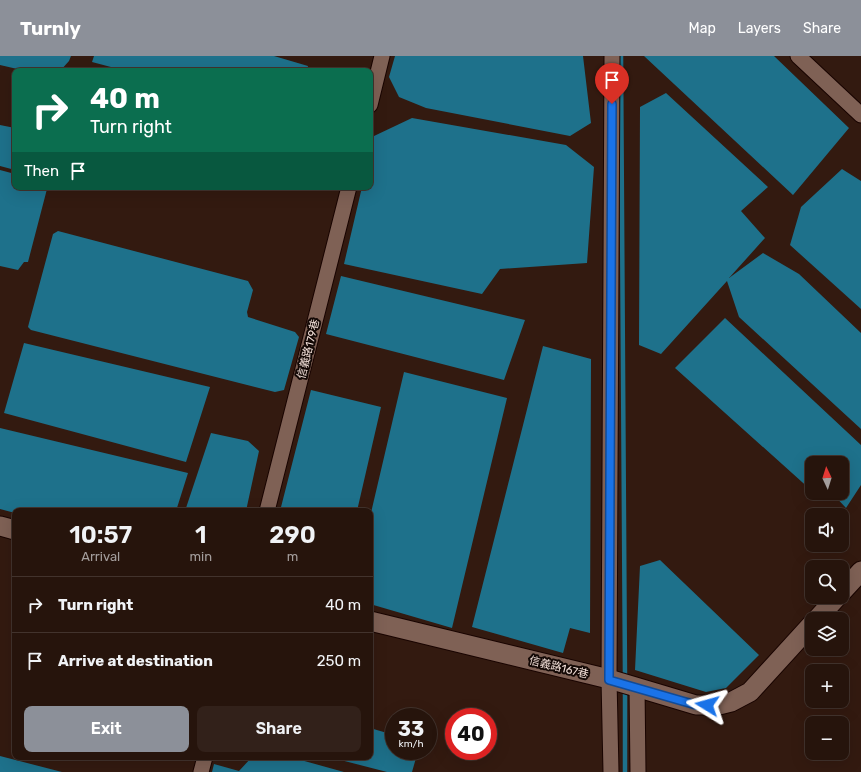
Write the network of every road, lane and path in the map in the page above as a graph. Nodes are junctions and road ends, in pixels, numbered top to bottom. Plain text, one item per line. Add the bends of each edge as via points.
1 (382, 56) edge
2 (612, 56) edge
3 (798, 56) edge
4 (373, 93) edge
5 (861, 115) edge
6 (348, 190) edge
7 (269, 508) edge
8 (0, 526) edge
9 (12, 529) edge
10 (861, 571) edge
11 (849, 584) edge
12 (830, 604) edge
13 (823, 612) edge
14 (373, 621) edge
15 (805, 632) edge
16 (610, 680) junction
17 (635, 687) junction
18 (204, 760) edge
19 (201, 772) edge
20 (611, 772) edge
21 (638, 772) edge

1 - 4 street
2 - 16 street
3 - 5 street
6 - 7 street, 信義路179巷
8 - 9 street
10 - 11 street
12 - 13 street
14 - 16 street, 信義路167巷
15 - 17 street, 信義路167巷 via 750,692 731,702 696,705
16 - 17 street, 信義路167巷
16 - 20 street
17 - 21 street
18 - 19 street

